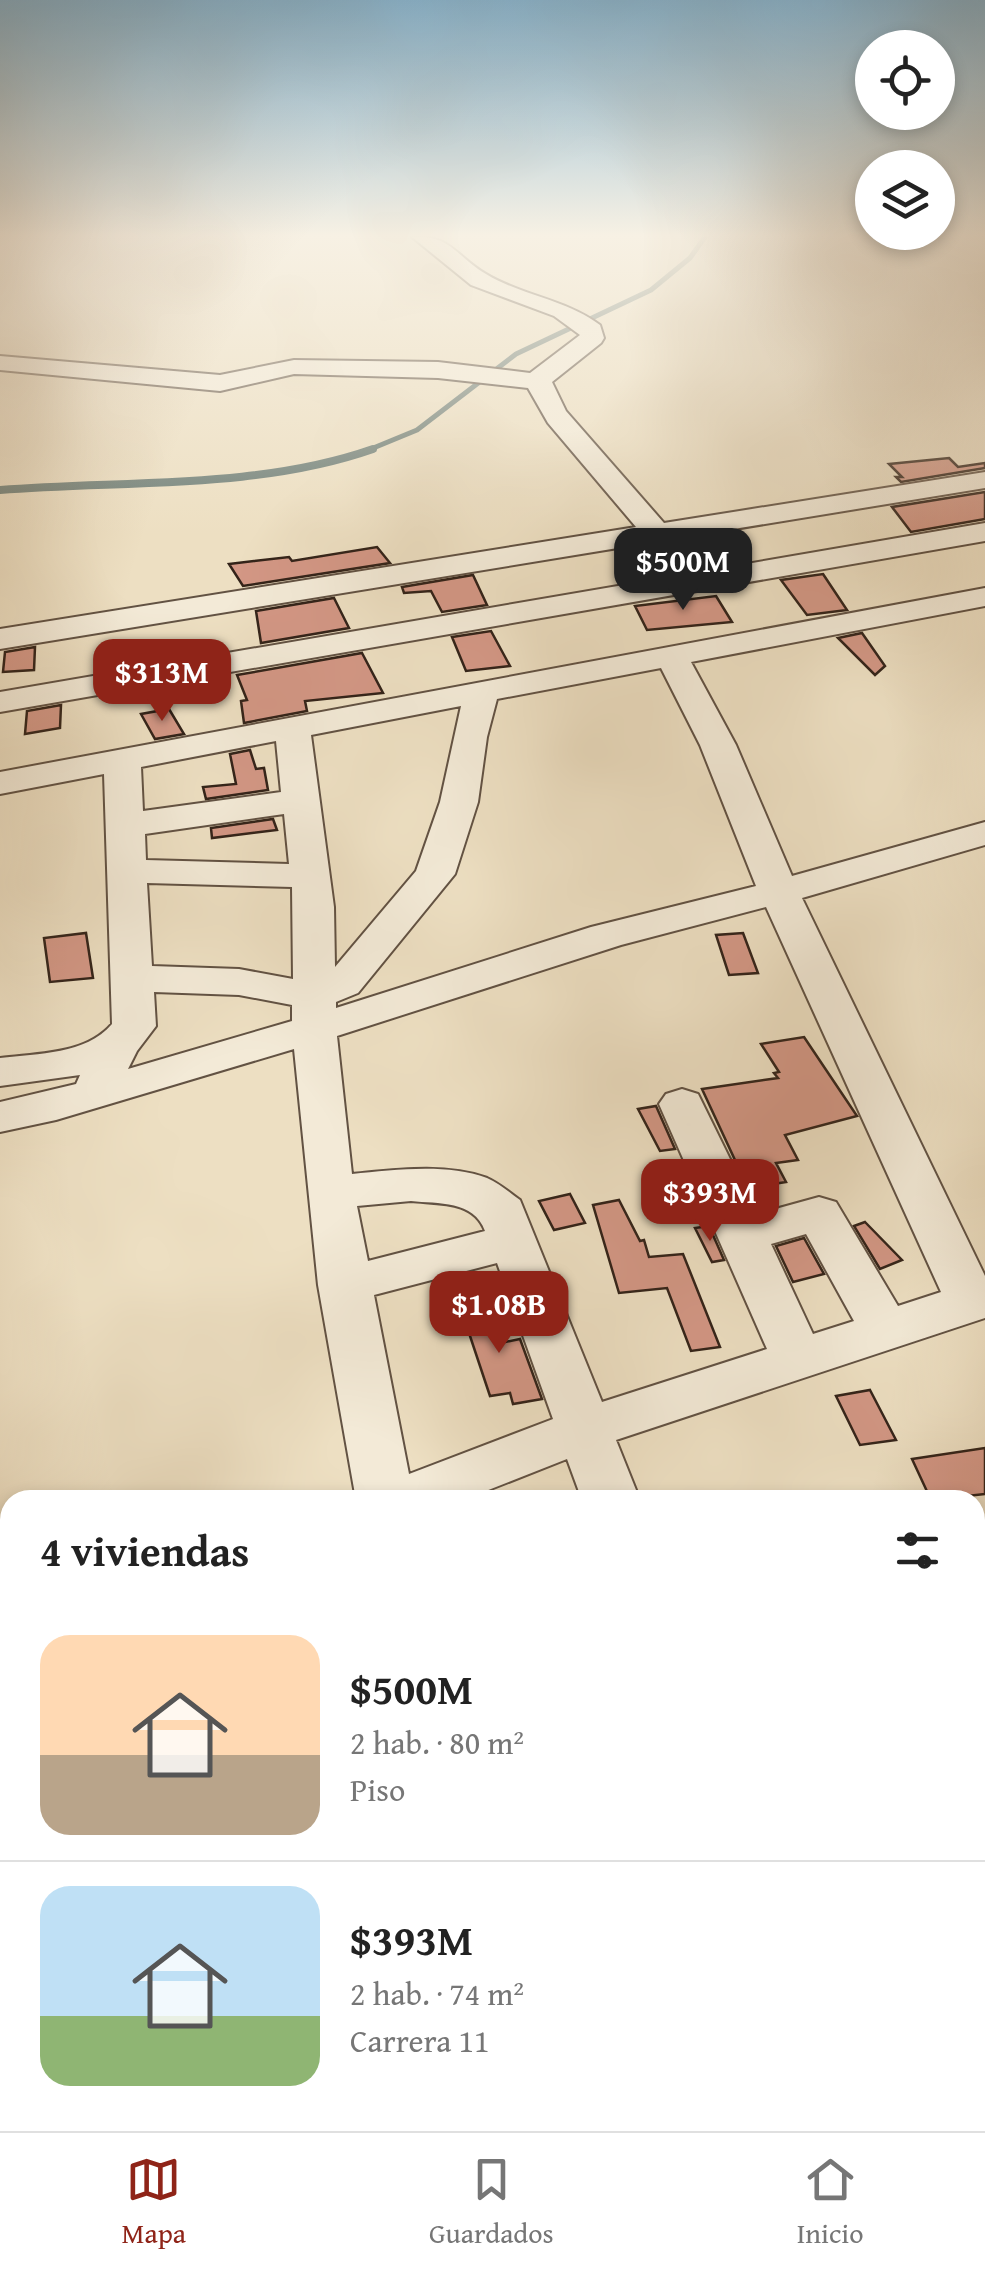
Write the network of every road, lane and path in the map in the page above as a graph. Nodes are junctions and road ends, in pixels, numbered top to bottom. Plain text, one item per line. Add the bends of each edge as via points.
1 (592, 336) edge
2 (0, 363) edge
3 (538, 382) junction
4 (985, 480) edge
5 (916, 491) junction
6 (657, 533) junction
7 (972, 534) edge
8 (985, 565) edge
9 (985, 597) edge
10 (194, 608) junction
11 (529, 611) junction
12 (0, 639) edge
13 (671, 656) junction
14 (196, 668) junction
15 (559, 676) junction
16 (484, 690) junction
17 (0, 702) edge
18 (292, 726) junction
19 (206, 743) junction
20 (122, 759) junction
21 (0, 783) edge
22 (301, 800) junction
23 (124, 826) junction
24 (985, 832) edge
25 (126, 871) junction
26 (310, 876) junction
27 (779, 892) junction
28 (132, 978) junction
29 (314, 1013) junction
30 (116, 1047) junction
31 (0, 1072) edge
32 (96, 1091) junction
33 (682, 1104) dead end
34 (0, 1117) edge
35 (330, 1192) junction
36 (742, 1235) junction
37 (514, 1241) junction
38 (344, 1285) junction
39 (978, 1300) edge
40 (885, 1330) junction
41 (798, 1358) junction
42 (584, 1429) junction
43 (383, 1490) edge
44 (428, 1490) edge
45 (607, 1490) edge

1 - 3 street
2 - 3 street via 197,382 294,367 428,370
3 - 6 street via 558,423
4 - 5 street
5 - 6 street
5 - 7 street
6 - 10 street
7 - 8 street
7 - 11 street
9 - 13 street
10 - 12 street
10 - 14 street
11 - 14 street
11 - 15 street
13 - 15 street
13 - 27 street via 718,745
14 - 17 street
14 - 19 street
15 - 16 street
16 - 18 street
16 - 29 street via 436,874
18 - 19 street
18 - 22 street
19 - 20 street
20 - 21 street
20 - 23 street
22 - 23 street
22 - 26 street
23 - 25 street
24 - 27 street
25 - 26 street
25 - 28 street
26 - 29 street
27 - 29 street
27 - 39 street
28 - 29 street via 238,982
28 - 30 street via 134,1026
29 - 32 street
29 - 35 street
30 - 31 street via 84,1061
30 - 32 street
32 - 34 street
33 - 36 street
35 - 37 street via 411,1185 474,1191 503,1212
35 - 38 street
36 - 40 street via 819,1214
36 - 41 street
37 - 38 street
37 - 42 street
38 - 43 street
39 - 40 street
40 - 41 street
41 - 42 street
42 - 44 street
42 - 45 street

